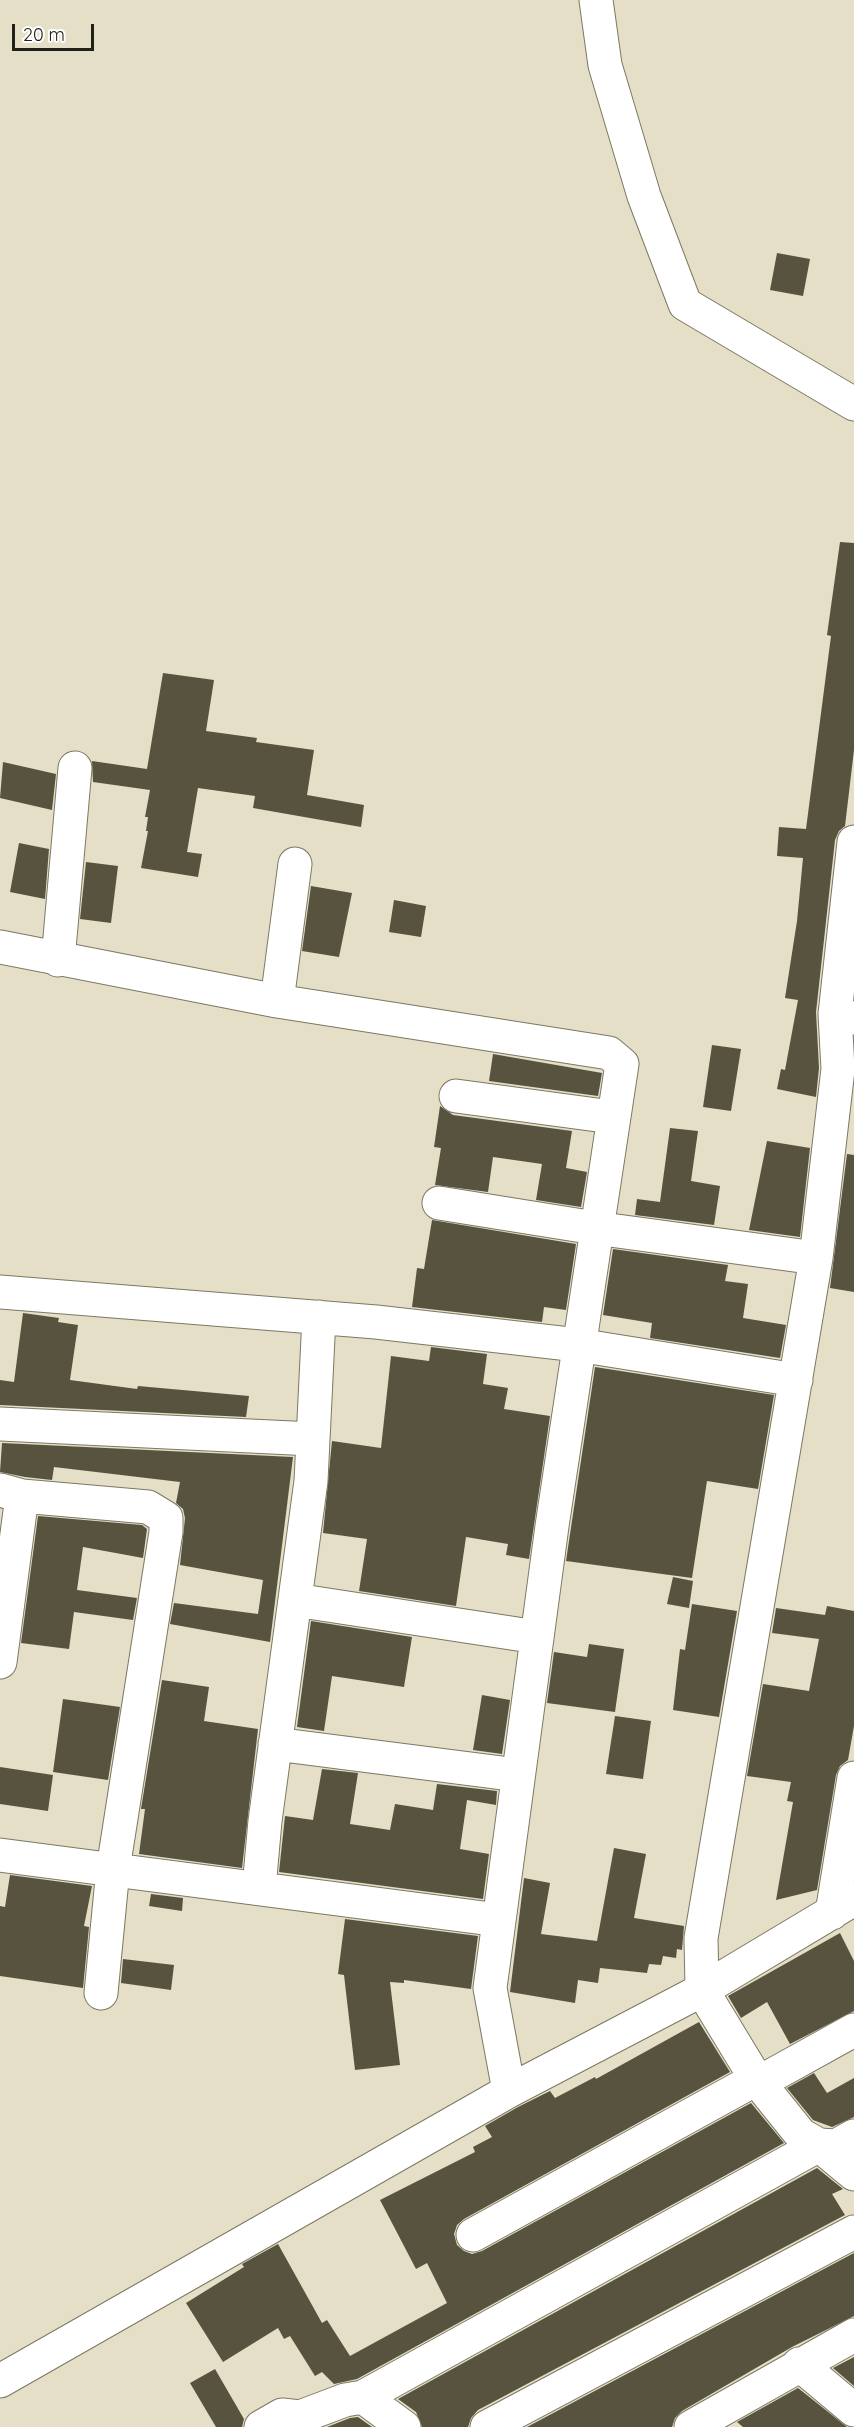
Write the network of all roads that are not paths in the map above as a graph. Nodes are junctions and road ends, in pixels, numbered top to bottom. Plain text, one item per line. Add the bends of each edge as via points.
1 (596, 0) edge
2 (854, 404) edge
3 (75, 768) dead end
4 (854, 842) edge
5 (295, 864) dead end
6 (0, 947) edge
7 (58, 960) junction
8 (277, 1001) junction
9 (845, 1016) edge
10 (456, 1096) dead end
11 (612, 1117) junction
12 (439, 1203) dead end
13 (595, 1228) junction
14 (816, 1258) junction
15 (0, 1292) edge
16 (319, 1317) junction
17 (578, 1345) junction
18 (796, 1380) junction
19 (0, 1424) edge
20 (313, 1439) junction
21 (11, 1493) edge
22 (295, 1600) junction
23 (537, 1637) junction
24 (0, 1662) edge
25 (275, 1744) junction
26 (518, 1775) junction
27 (854, 1778) edge
28 (0, 1855) edge
29 (113, 1869) junction
30 (259, 1888) junction
31 (843, 1906) edge
32 (499, 1920) junction
33 (702, 1990) junction
34 (101, 1993) dead end
35 (854, 2030) edge
36 (758, 2080) junction
37 (508, 2091) junction
38 (854, 2136) edge
39 (819, 2145) junction
40 (854, 2174) edge
41 (854, 2232) edge
42 (473, 2235) dead end
43 (854, 2335) edge
44 (799, 2364) junction
45 (0, 2381) edge
46 (363, 2397) junction
47 (854, 2410) edge
48 (297, 2422) edge
49 (715, 2422) edge
50 (261, 2427) edge
51 (404, 2427) edge
52 (487, 2427) edge

1 - 2 street via 608,76 644,196 685,304
3 - 7 street
4 - 9 street
5 - 8 street
6 - 7 street
7 - 8 street
8 - 11 street via 609,1053 622,1064
9 - 14 street
10 - 11 street
11 - 13 street
12 - 13 street
13 - 14 street
13 - 17 street
14 - 18 street
15 - 16 street
16 - 17 street
16 - 20 street
17 - 18 street
17 - 23 street
18 - 33 street via 701,1938
19 - 20 street
20 - 22 street
21 - 24 street
21 - 29 street via 148,1508 165,1518 166,1532
22 - 23 street
22 - 25 street
23 - 26 street
25 - 26 street
25 - 30 street
26 - 32 street
27 - 31 street
28 - 29 street
29 - 30 street
29 - 34 street
30 - 32 street
31 - 33 street
32 - 37 street via 490,1988
33 - 36 street
33 - 37 street
35 - 36 street
36 - 39 street via 801,2135
36 - 42 street
37 - 45 street
38 - 39 street via 836,2146
39 - 40 street
39 - 46 street
41 - 52 street
43 - 44 street
44 - 47 street
44 - 49 street
46 - 48 street via 345,2400
46 - 51 street
48 - 50 street via 282,2415

